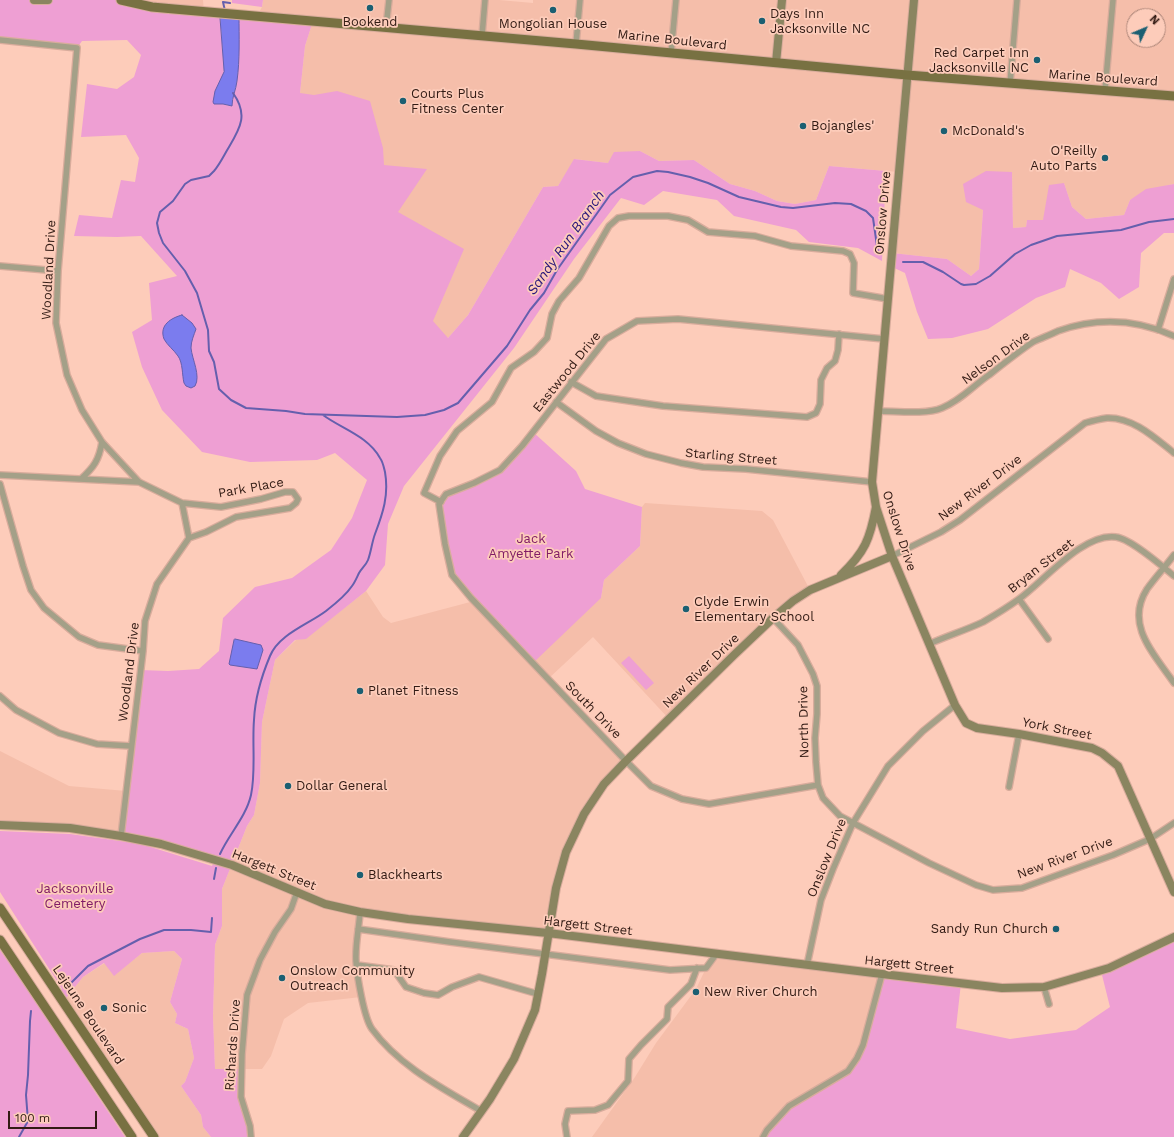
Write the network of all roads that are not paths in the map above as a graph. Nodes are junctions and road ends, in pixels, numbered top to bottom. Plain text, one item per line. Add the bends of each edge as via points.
1 (34, 0) edge
2 (48, 0) edge
3 (121, 0) edge
4 (389, 0) edge
5 (485, 0) edge
6 (580, 0) edge
7 (676, 0) edge
8 (782, 0) edge
9 (914, 0) edge
10 (1017, 0) edge
11 (1113, 0) edge
12 (386, 27) junction
13 (482, 36) junction
14 (0, 40) edge
15 (576, 44) junction
16 (671, 53) junction
17 (776, 63) junction
18 (907, 75) junction
19 (1010, 84) junction
20 (1106, 90) junction
21 (1174, 96) edge
22 (0, 266) edge
23 (58, 271) junction
24 (1174, 279) edge
25 (888, 299) junction
26 (1158, 330) junction
27 (839, 334) junction
28 (1174, 336) edge
29 (884, 339) junction
30 (572, 382) junction
31 (556, 402) junction
32 (878, 411) junction
33 (102, 442) junction
34 (1174, 453) edge
35 (0, 476) edge
36 (81, 479) junction
37 (139, 482) junction
38 (872, 482) junction
39 (0, 484) edge
40 (182, 503) junction
41 (440, 503) junction
42 (876, 507) junction
43 (189, 538) junction
44 (1174, 555) edge
45 (892, 556) junction
46 (1164, 568) junction
47 (1174, 576) edge
48 (838, 578) junction
49 (1019, 599) junction
50 (773, 618) junction
51 (1048, 638) dead end
52 (930, 644) junction
53 (143, 651) junction
54 (1174, 684) edge
55 (0, 696) edge
56 (955, 705) junction
57 (1019, 734) junction
58 (131, 746) junction
59 (626, 761) junction
60 (818, 784) junction
61 (1009, 787) dead end
62 (853, 823) junction
63 (1174, 823) edge
64 (0, 825) edge
65 (121, 836) junction
66 (1150, 839) junction
67 (297, 892) junction
68 (1174, 892) edge
69 (0, 908) edge
70 (360, 912) junction
71 (358, 929) junction
72 (548, 933) junction
73 (1174, 937) edge
74 (2, 944) edge
75 (545, 953) junction
76 (717, 953) junction
77 (807, 965) junction
78 (356, 966) junction
79 (697, 968) junction
80 (882, 974) junction
81 (1044, 987) junction
82 (538, 994) junction
83 (1049, 1004) dead end
84 (481, 1112) junction
85 (132, 1137) edge
86 (154, 1137) edge
87 (252, 1137) edge
88 (463, 1137) edge
89 (567, 1137) edge
90 (763, 1137) edge

1 - 2 street
3 - 12 main road, Marine Boulevard via 152,7
4 - 12 street
5 - 13 street
6 - 15 street
7 - 16 street
8 - 17 street
9 - 18 street, Onslow Drive
10 - 19 street
11 - 20 street
12 - 13 main road, Marine Boulevard
13 - 15 main road, Marine Boulevard
14 - 23 street, Woodland Drive via 77,48
15 - 16 main road, Marine Boulevard
16 - 17 main road, Marine Boulevard
17 - 18 main road, Marine Boulevard
18 - 19 main road, Marine Boulevard
18 - 25 street, Onslow Drive
19 - 20 main road, Marine Boulevard
20 - 21 main road, Marine Boulevard
22 - 23 street
23 - 33 street, Woodland Drive via 56,323 67,375 82,410
24 - 26 street
25 - 29 street, Onslow Drive
25 - 41 street via 853,293 854,264 850,254 843,251 791,246 755,236 708,232 688,220 668,216 618,218 609,226 579,278 559,301 552,314 547,338 534,352 511,368 492,402 457,431 440,456 424,493
26 - 28 street, Nelson Drive
26 - 32 street, Nelson Drive via 1134,323 1115,322 1096,322 1070,327 1034,342 959,399 941,409 926,412
27 - 29 street, Eastwood Drive
27 - 30 street, Eastwood Drive via 678,319 637,321 606,339
27 - 30 street via 835,361 827,368 821,380 820,404 816,413 807,417 663,406 596,396
29 - 32 street, Onslow Drive
30 - 31 street, Eastwood Drive
31 - 38 street, Starling Street via 596,431 618,443 646,454 681,463
31 - 41 street, Eastwood Drive via 500,470 446,494
32 - 38 street, Onslow Drive
33 - 36 street via 95,465
33 - 37 street, Woodland Drive
34 - 45 street, New River Drive via 1143,429 1127,422 1107,418 1085,423 960,520
35 - 36 street
36 - 37 street
37 - 40 street, Woodland Drive
38 - 42 street, Onslow Drive
39 - 53 street via 31,590 44,608 79,637 98,645
40 - 43 street
40 - 43 street, Park Place via 221,507 284,492 293,492 298,499 290,508 236,517
41 - 59 street, South Drive via 452,575
42 - 45 street, Onslow Drive
42 - 48 street via 866,546
43 - 53 street, Woodland Drive via 157,584 145,621
44 - 46 street
45 - 48 street, New River Drive
45 - 52 street, Onslow Drive
46 - 47 street, Bryan Street
46 - 49 street, Bryan Street via 1128,541 1117,537 1104,537 1079,549
46 - 54 street via 1146,590 1139,605 1138,618 1142,636
48 - 50 street, New River Drive via 810,590
49 - 51 street
49 - 52 street, Bryan Street via 983,622
50 - 59 street, New River Drive
50 - 60 street, North Drive via 798,645 813,674 816,686 815,738
52 - 56 street, Onslow Drive
53 - 58 street, Woodland Drive
55 - 58 street via 16,710 59,733 96,744
56 - 57 street, York Street via 966,723 977,728
56 - 62 street, Onslow Drive via 923,731 888,766
57 - 61 street
57 - 66 street, York Street via 1092,748 1102,753 1118,766
58 - 65 street, Woodland Drive
59 - 60 street, South Drive via 651,786 682,799 709,804
59 - 72 street, New River Drive via 604,784 570,841 556,886
60 - 62 street, North Drive via 823,798 832,809
62 - 66 street, New River Drive via 930,863 976,885 993,890 1022,888
62 - 77 street, Onslow Drive via 821,900
63 - 66 street, New River Drive
64 - 65 street, Hargett Street via 70,828
65 - 67 street, Hargett Street via 161,844 232,865
66 - 68 street, York Street
67 - 70 street, Hargett Street via 325,904
67 - 87 street, Richards Drive via 291,909 260,960 247,995 241,1097
69 - 86 main road, Lejeune Boulevard
70 - 71 street
70 - 72 street, Hargett Street
71 - 75 street
71 - 78 street
72 - 75 street, New River Drive
72 - 76 street, Hargett Street
73 - 81 street, Hargett Street via 1109,968
74 - 85 main road
75 - 79 street via 670,970
75 - 82 street, New River Drive
76 - 77 street, Hargett Street
76 - 79 street via 706,968
77 - 80 street, Hargett Street
78 - 82 street via 394,970 406,987 424,993 438,994 479,976
78 - 84 street via 362,1002 371,1028 415,1072
79 - 89 street via 691,984 668,1007 667,1019 629,1059 628,1081 608,1106 595,1110 568,1110 565,1124
80 - 81 street, Hargett Street via 1002,988
80 - 90 street via 864,1045 857,1058 848,1070 789,1106
81 - 83 street
82 - 84 street, New River Drive via 514,1059
84 - 88 street, New River Drive

